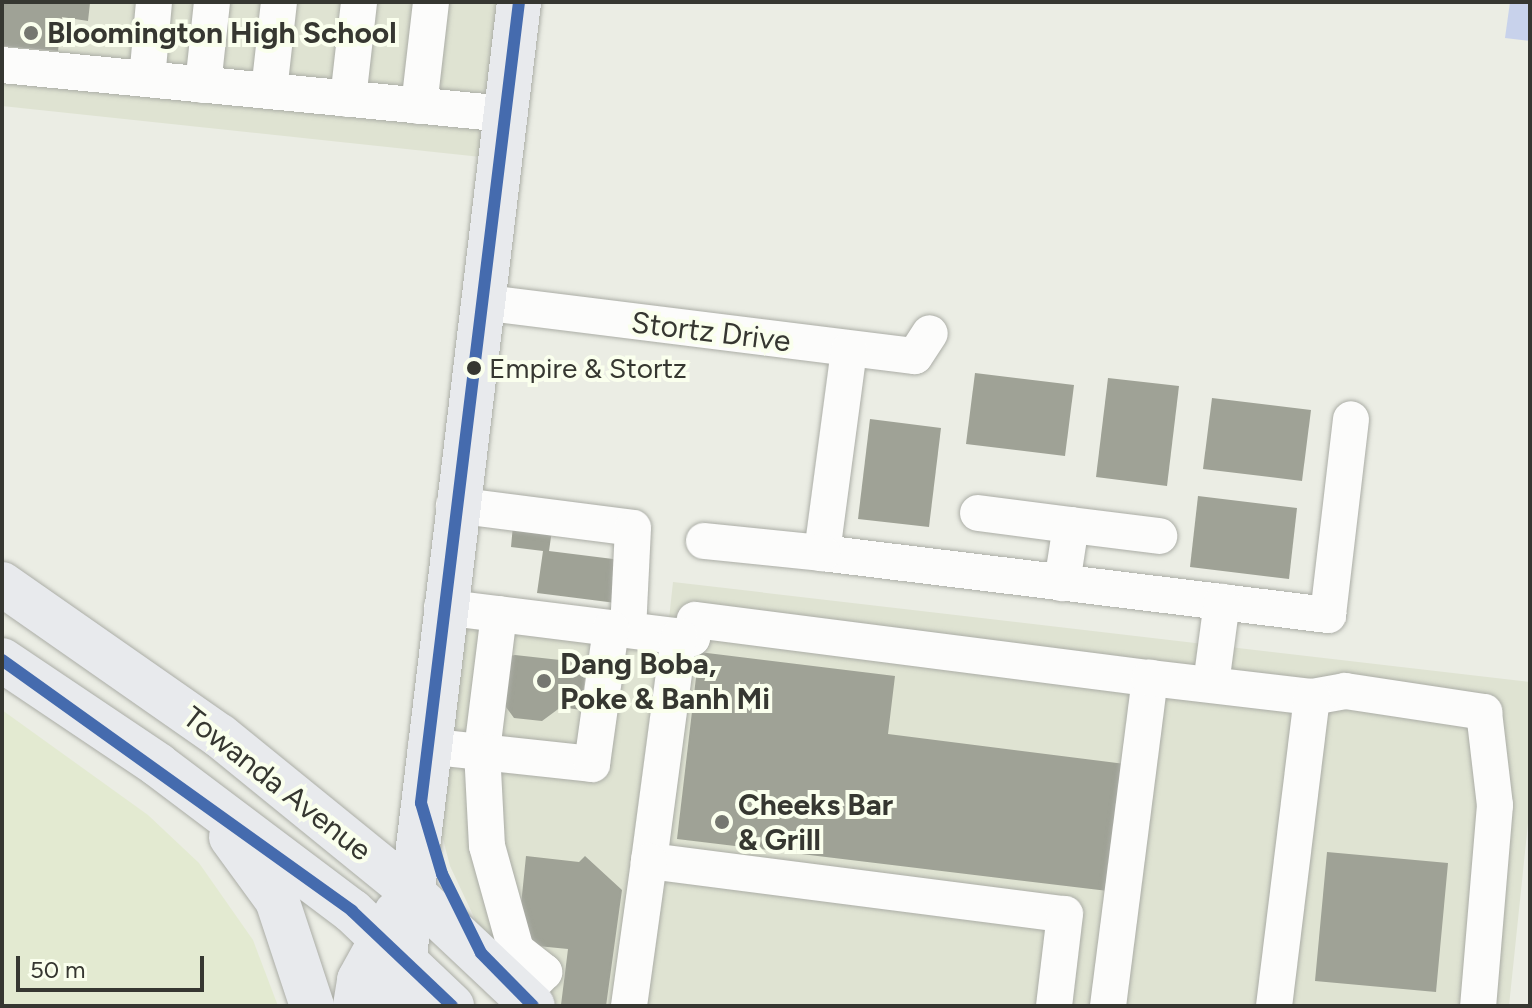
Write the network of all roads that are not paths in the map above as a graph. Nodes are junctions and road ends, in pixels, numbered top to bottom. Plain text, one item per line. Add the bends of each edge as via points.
1 (154, 2) edge
2 (212, 2) edge
3 (279, 2) edge
4 (359, 2) edge
5 (431, 2) edge
6 (519, 2) edge
7 (2, 65) edge
8 (147, 79) junction
9 (203, 85) junction
10 (269, 91) junction
11 (348, 99) junction
12 (419, 106) junction
13 (505, 114) junction
14 (480, 302) junction
15 (930, 333) dead end
16 (849, 350) junction
17 (1351, 419) dead end
18 (454, 505) junction
19 (978, 513) dead end
20 (1071, 525) junction
21 (1159, 536) dead end
22 (704, 541) dead end
23 (822, 553) junction
24 (1062, 583) junction
25 (2, 584) edge
26 (1222, 602) junction
27 (442, 607) junction
28 (499, 614) junction
29 (619, 629) junction
30 (679, 636) junction
31 (2, 660) edge
32 (1150, 678) junction
33 (1211, 684) junction
34 (1312, 697) junction
35 (426, 746) junction
36 (482, 751) junction
37 (158, 765) junction
38 (421, 803) junction
39 (649, 861) junction
40 (412, 892) junction
41 (495, 941) junction
42 (392, 947) junction
43 (527, 1000) edge
44 (312, 1006) edge
45 (355, 1006) edge
46 (399, 1006) edge
47 (452, 1006) edge
48 (629, 1006) edge
49 (1054, 1006) edge
50 (1108, 1006) edge
51 (1274, 1006) edge
52 (1478, 1006) edge

1 - 8 street
2 - 9 street
3 - 10 street
4 - 11 street
5 - 12 street
6 - 13 main road
7 - 8 street
8 - 9 street
9 - 10 street
10 - 11 street
11 - 12 street
12 - 13 street
13 - 14 main road
14 - 16 street, Stortz Drive
14 - 18 main road
15 - 16 street, Stortz Drive via 915,356
16 - 23 street
17 - 26 street via 1328,615
18 - 27 main road
18 - 29 street via 633,528
19 - 20 street
20 - 21 street
20 - 24 street
22 - 23 street
23 - 24 street
24 - 26 street
25 - 40 main road, Towanda Avenue via 220,736
26 - 33 street
27 - 28 street
27 - 35 main road
28 - 29 street
28 - 36 street
29 - 30 street
29 - 36 street via 592,764
30 - 32 street via 692,638 695,620
30 - 39 street
31 - 37 main road, Towanda Avenue
32 - 33 street
32 - 50 street
33 - 34 street
34 - 51 street
34 - 52 street via 1345,691 1484,712 1495,805
35 - 36 street
35 - 38 main road
36 - 41 street
37 - 42 main road, Towanda Avenue
37 - 44 main road via 233,839 277,900
38 - 40 main road
38 - 41 main road via 442,874
39 - 48 street
39 - 49 street via 1065,914
40 - 41 main road, Towanda Avenue
40 - 42 main road
41 - 43 main road, Towanda Avenue
42 - 45 main road
42 - 46 main road
42 - 47 main road, Towanda Avenue

